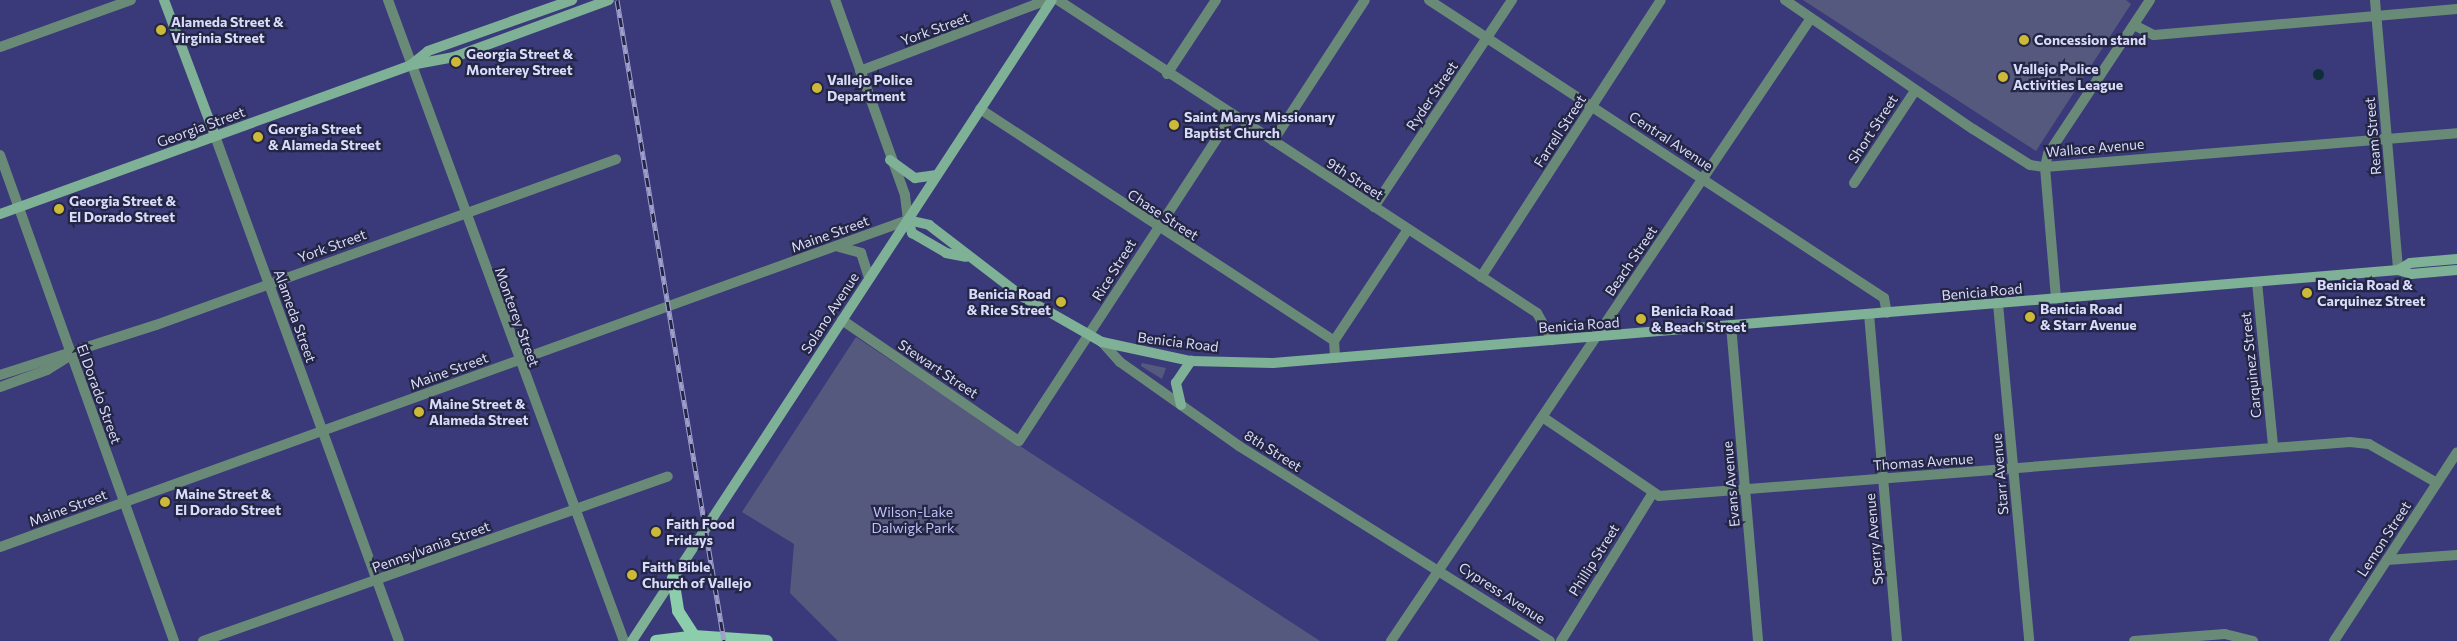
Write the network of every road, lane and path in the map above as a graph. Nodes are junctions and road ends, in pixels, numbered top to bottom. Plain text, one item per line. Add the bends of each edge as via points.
1 (131, 0) edge
2 (164, 0) edge
3 (388, 0) edge
4 (572, 0) edge
5 (609, 0) edge
6 (835, 0) edge
7 (1047, 0) edge
8 (1052, 0) edge
9 (1058, 0) edge
10 (1216, 0) edge
11 (1365, 0) edge
12 (1429, 0) edge
13 (1512, 0) edge
14 (1662, 0) edge
15 (1785, 0) edge
16 (2150, 0) edge
17 (2375, 0) edge
18 (2457, 9) edge
19 (2376, 15) junction
20 (1809, 21) junction
21 (2134, 25) junction
22 (1487, 38) junction
23 (0, 47) edge
24 (412, 65) junction
25 (860, 71) junction
26 (1167, 74) junction
27 (1915, 91) junction
28 (1592, 106) junction
29 (980, 109) junction
30 (1232, 115) junction
31 (2457, 133) edge
32 (215, 136) junction
33 (2387, 138) junction
34 (1273, 142) junction
35 (0, 155) edge
36 (616, 159) dead end
37 (890, 160) junction
38 (2044, 167) junction
39 (937, 175) junction
40 (1703, 179) junction
41 (1854, 183) dead end
42 (19, 207) junction
43 (1374, 207) junction
44 (465, 213) junction
45 (0, 214) edge
46 (908, 220) junction
47 (1157, 228) junction
48 (1408, 228) junction
49 (835, 246) junction
50 (966, 258) junction
51 (2457, 258) edge
52 (2398, 270) junction
53 (2457, 270) edge
54 (1481, 277) junction
55 (869, 278) junction
56 (2257, 282) junction
57 (269, 284) junction
58 (2056, 299) junction
59 (1998, 304) junction
60 (1887, 313) junction
61 (1869, 314) junction
62 (842, 320) junction
63 (1731, 325) junction
64 (1089, 336) junction
65 (1597, 338) junction
66 (1552, 340) junction
67 (1334, 341) junction
68 (1102, 342) junction
69 (70, 355) junction
70 (1335, 358) junction
71 (1191, 360) junction
72 (518, 361) junction
73 (0, 375) edge
74 (0, 387) edge
75 (1181, 405) junction
76 (1544, 418) junction
77 (322, 432) junction
78 (1019, 441) joint
79 (2273, 446) junction
80 (2457, 452) edge
81 (2013, 469) junction
82 (668, 476) dead end
83 (1882, 479) junction
84 (2437, 483) junction
85 (1745, 490) junction
86 (1652, 494) junction
87 (124, 502) junction
88 (574, 510) junction
89 (0, 547) edge
90 (2457, 555) edge
91 (2387, 560) junction
92 (1440, 569) junction
93 (673, 578) junction
94 (377, 581) junction
95 (694, 638) edge
96 (174, 641) edge
97 (203, 641) edge
98 (398, 641) edge
99 (624, 641) edge
100 (632, 641) edge
101 (656, 641) edge
102 (767, 641) edge
103 (1391, 641) edge
104 (1550, 641) edge
105 (1560, 641) edge
106 (1758, 641) edge
107 (1897, 641) edge
108 (2029, 641) edge
109 (2134, 641) edge
110 (2253, 641) edge
111 (2334, 641) edge

1 - 23 street
2 - 32 main road, Alameda Street
3 - 24 street, Monterey Street
4 - 24 main road, Georgia Street via 428,51
5 - 24 main road, Georgia Street via 454,57
6 - 25 street
7 - 25 street, York Street
8 - 29 main road, Solano Avenue
9 - 26 street, 9th Street
10 - 26 street
11 - 34 street
12 - 22 street, Central Avenue
13 - 22 street, Ryder Street
14 - 28 street, Farrell Street
15 - 20 street, Wallace Avenue
16 - 21 street
17 - 19 street, Ream Street
18 - 19 street
19 - 21 street via 2154,35
19 - 33 street, Ream Street
20 - 27 street, Wallace Avenue
20 - 40 street, Beach Street
21 - 38 street via 2048,154
22 - 28 street, Central Avenue
22 - 43 street, Ryder Street
24 - 32 main road, Georgia Street
24 - 44 street, Monterey Street
25 - 37 street
26 - 30 street, 9th Street
27 - 38 street, Wallace Avenue via 2030,165
27 - 41 street, Short Street
28 - 40 street, Central Avenue
28 - 54 street, Farrell Street
29 - 39 main road, Solano Avenue
29 - 47 street, Chase Street
30 - 34 street, 9th Street
30 - 47 street, Rice Street
31 - 33 street, Wallace Avenue
32 - 42 main road, Georgia Street
32 - 57 street, Alameda Street
33 - 38 street, Wallace Avenue
33 - 52 street, Ream Street
34 - 43 street, 9th Street
35 - 42 street, El Dorado Street
36 - 44 street, York Street
37 - 39 main road via 916,178
37 - 46 street via 905,195
38 - 58 street
39 - 46 main road, Solano Avenue
40 - 60 street, Central Avenue via 1884,298
40 - 65 street, Beach Street
42 - 45 main road, Georgia Street
42 - 69 street, El Dorado Street
43 - 48 street, 9th Street
44 - 57 street, York Street
44 - 72 street, Monterey Street
46 - 49 street, Maine Street
46 - 50 main road, Benicia Road via 930,225
46 - 50 main road, Benicia Road via 912,233 946,253
46 - 55 main road, Solano Avenue
47 - 64 street, Rice Street
47 - 67 street, Chase Street
48 - 54 street, 9th Street
48 - 67 street
49 - 55 street via 861,253
49 - 72 street, Maine Street
50 - 64 main road, Benicia Road
51 - 52 main road, Benicia Road via 2410,262
52 - 53 main road, Benicia Road via 2411,274
52 - 56 main road, Benicia Road
54 - 66 street, 9th Street via 1537,313
55 - 62 main road, Solano Avenue
56 - 58 main road, Benicia Road
56 - 79 street, Carquinez Street
57 - 69 street, York Street
57 - 77 street, Alameda Street
58 - 59 main road, Benicia Road
59 - 60 main road, Benicia Road
59 - 81 street, Starr Avenue
60 - 61 main road, Benicia Road
61 - 63 main road, Benicia Road
61 - 83 street, Sperry Avenue
62 - 78 street, Stewart Street
62 - 93 main road, Solano Avenue
63 - 65 main road, Benicia Road
63 - 85 street, Evans Avenue
64 - 68 main road, Benicia Road
64 - 78 street, Rice Street
65 - 66 main road, Benicia Road
65 - 76 street, Beach Street
66 - 70 main road, Benicia Road
67 - 70 street
68 - 71 main road, Benicia Road
68 - 75 street, 8th Street via 1120,362
69 - 73 street, York Street
69 - 74 street via 47,370
69 - 87 street, El Dorado Street
70 - 71 main road, Benicia Road via 1273,363
71 - 75 main road via 1176,383
72 - 77 street, Maine Street
72 - 88 street, Monterey Street
75 - 92 street, 8th Street via 1239,446
76 - 86 street
76 - 92 street, Beach Street
77 - 87 street, Maine Street
77 - 94 street, Alameda Street
79 - 81 street, Thomas Avenue
79 - 84 street, Thomas Avenue via 2369,444
80 - 84 street, Lemon Street
81 - 83 street, Thomas Avenue
81 - 108 street, Starr Avenue
82 - 88 street, Pennsylvania Street
83 - 85 street, Thomas Avenue
83 - 107 street, Sperry Avenue
84 - 91 street, Lemon Street
85 - 86 street, Thomas Avenue
85 - 106 street, Evans Avenue
86 - 105 street, Phillip Street
87 - 89 street, Maine Street
87 - 96 street, El Dorado Street
88 - 94 street, Pennsylvania Street
88 - 99 street, Monterey Street
90 - 91 street
91 - 111 street, Lemon Street
92 - 103 street, Beach Street
92 - 104 street, Cypress Avenue
93 - 95 main road via 678,611
93 - 100 main road, Solano Avenue
94 - 97 street, Pennsylvania Street
94 - 98 street, Alameda Street
95 - 101 main road
95 - 102 main road
109 - 110 street via 2225,634

